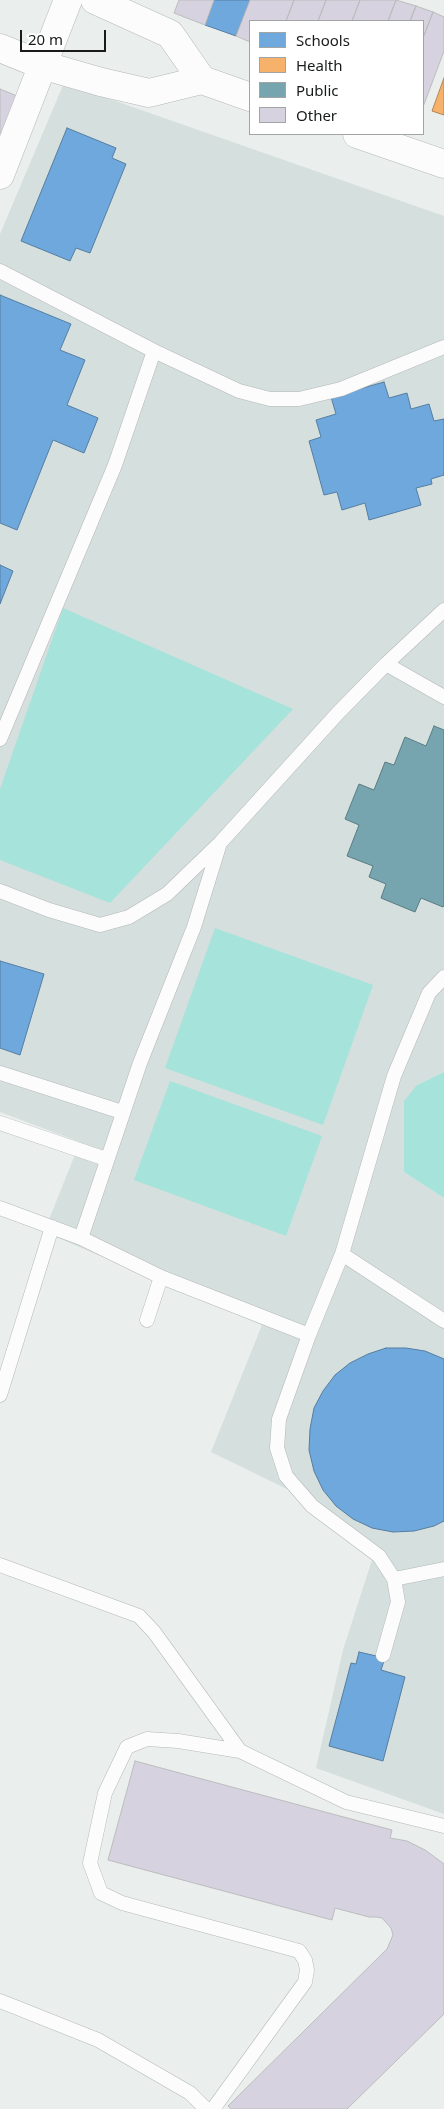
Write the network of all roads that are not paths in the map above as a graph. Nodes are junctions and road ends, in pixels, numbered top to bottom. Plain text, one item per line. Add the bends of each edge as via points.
1 (68, 0) edge
2 (95, 0) edge
3 (0, 48) edge
4 (42, 65) junction
5 (202, 80) junction
6 (249, 97) edge
7 (360, 135) edge
8 (444, 164) edge
9 (0, 175) edge
10 (0, 271) edge
11 (444, 347) edge
12 (154, 351) junction
13 (444, 610) edge
14 (386, 664) junction
15 (444, 698) edge
16 (0, 739) edge
17 (220, 843) junction
18 (0, 891) edge
19 (444, 977) edge
20 (0, 1073) edge
21 (122, 1112) junction
22 (0, 1122) edge
23 (106, 1160) junction
24 (0, 1208) edge
25 (52, 1227) junction
26 (81, 1238) junction
27 (342, 1254) junction
28 (161, 1277) junction
29 (147, 1320) dead end
30 (444, 1321) edge
31 (308, 1335) junction
32 (0, 1395) edge
33 (0, 1565) edge
34 (444, 1569) edge
35 (394, 1579) junction
36 (383, 1655) dead end
37 (240, 1751) junction
38 (444, 1826) edge
39 (0, 2001) edge
40 (206, 2109) edge
41 (213, 2109) edge

1 - 4 street
2 - 5 street via 170,34
3 - 4 street
4 - 5 street via 149,92
4 - 9 street
5 - 6 street
7 - 8 street
10 - 12 lane
11 - 12 lane via 341,388 299,398 270,399 240,391
12 - 16 lane via 115,465
13 - 14 lane
14 - 15 lane
14 - 17 lane
17 - 18 lane via 167,894 130,917 100,925
17 - 21 lane via 194,927
19 - 27 lane via 429,994 394,1076
20 - 21 lane
21 - 23 lane
22 - 23 lane
23 - 26 lane
24 - 25 lane
25 - 26 lane
25 - 32 lane
26 - 28 lane
27 - 30 lane
27 - 31 lane
28 - 29 lane
28 - 31 lane
31 - 35 lane via 279,1419 277,1448 286,1476 312,1506 379,1556
33 - 37 lane via 139,1616
34 - 35 lane
35 - 36 lane via 398,1602
37 - 38 lane via 346,1802
37 - 41 lane via 178,1741 147,1740 127,1747 105,1793 90,1863 101,1893 122,1902 299,1951 305,1960 305,1982
39 - 40 lane via 98,2040 190,2093

